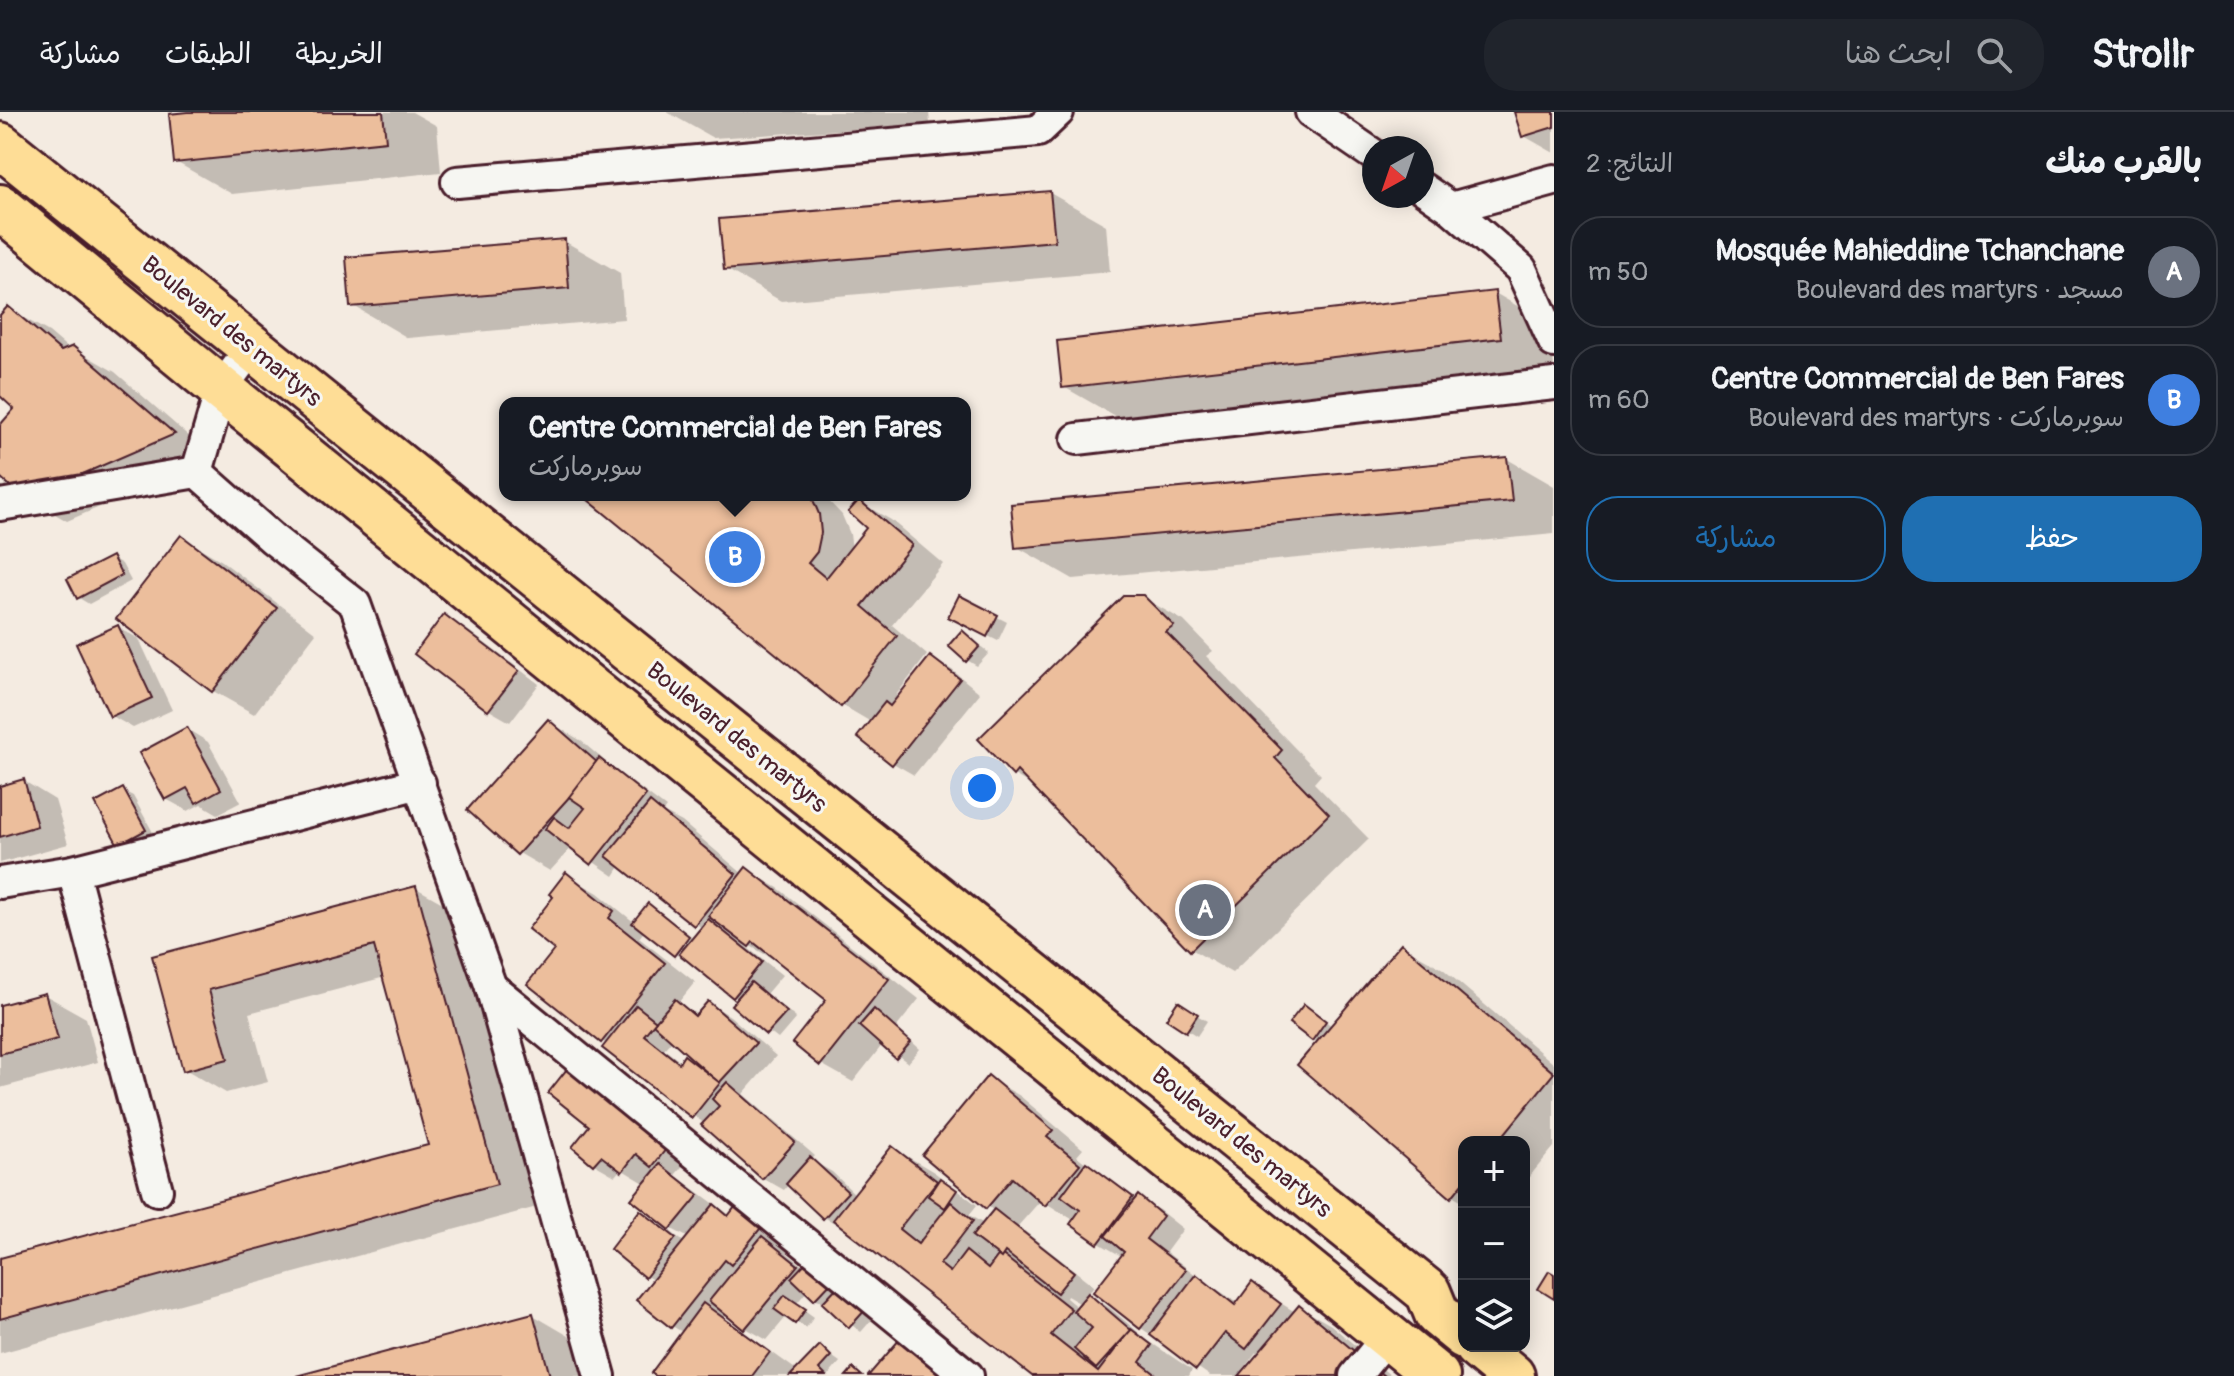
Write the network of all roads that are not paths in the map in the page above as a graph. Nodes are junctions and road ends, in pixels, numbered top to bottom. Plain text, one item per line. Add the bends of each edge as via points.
1 (1058, 112) edge
2 (1311, 112) edge
3 (0, 145) edge
4 (1362, 147) edge
5 (1554, 180) edge
6 (457, 182) dead end
7 (1434, 196) edge
8 (0, 207) edge
9 (1451, 208) junction
10 (1554, 342) edge
11 (252, 347) junction
12 (1554, 384) edge
13 (221, 389) junction
14 (1077, 439) dead end
15 (197, 472) junction
16 (0, 505) edge
17 (420, 783) junction
18 (73, 871) junction
19 (0, 883) edge
20 (491, 987) junction
21 (157, 1190) dead end
22 (1458, 1331) edge
23 (1388, 1336) junction
24 (1483, 1352) edge
25 (600, 1376) edge
26 (968, 1376) edge
27 (1355, 1376) edge
28 (1437, 1376) edge
29 (1512, 1376) edge

1 - 6 street via 1038,131
2 - 4 street
3 - 11 highway, Boulevard des martyrs
5 - 9 street
7 - 9 street
8 - 13 highway
9 - 10 street via 1521,269
11 - 13 street
11 - 22 highway, Boulevard des martyrs via 1428,1292 1437,1314
12 - 14 street
13 - 15 street
13 - 23 highway
15 - 16 street
15 - 17 street via 355,604
17 - 18 street
17 - 20 street
18 - 19 street
18 - 21 street
20 - 25 street
20 - 26 street
23 - 27 street
23 - 28 highway
24 - 29 highway

